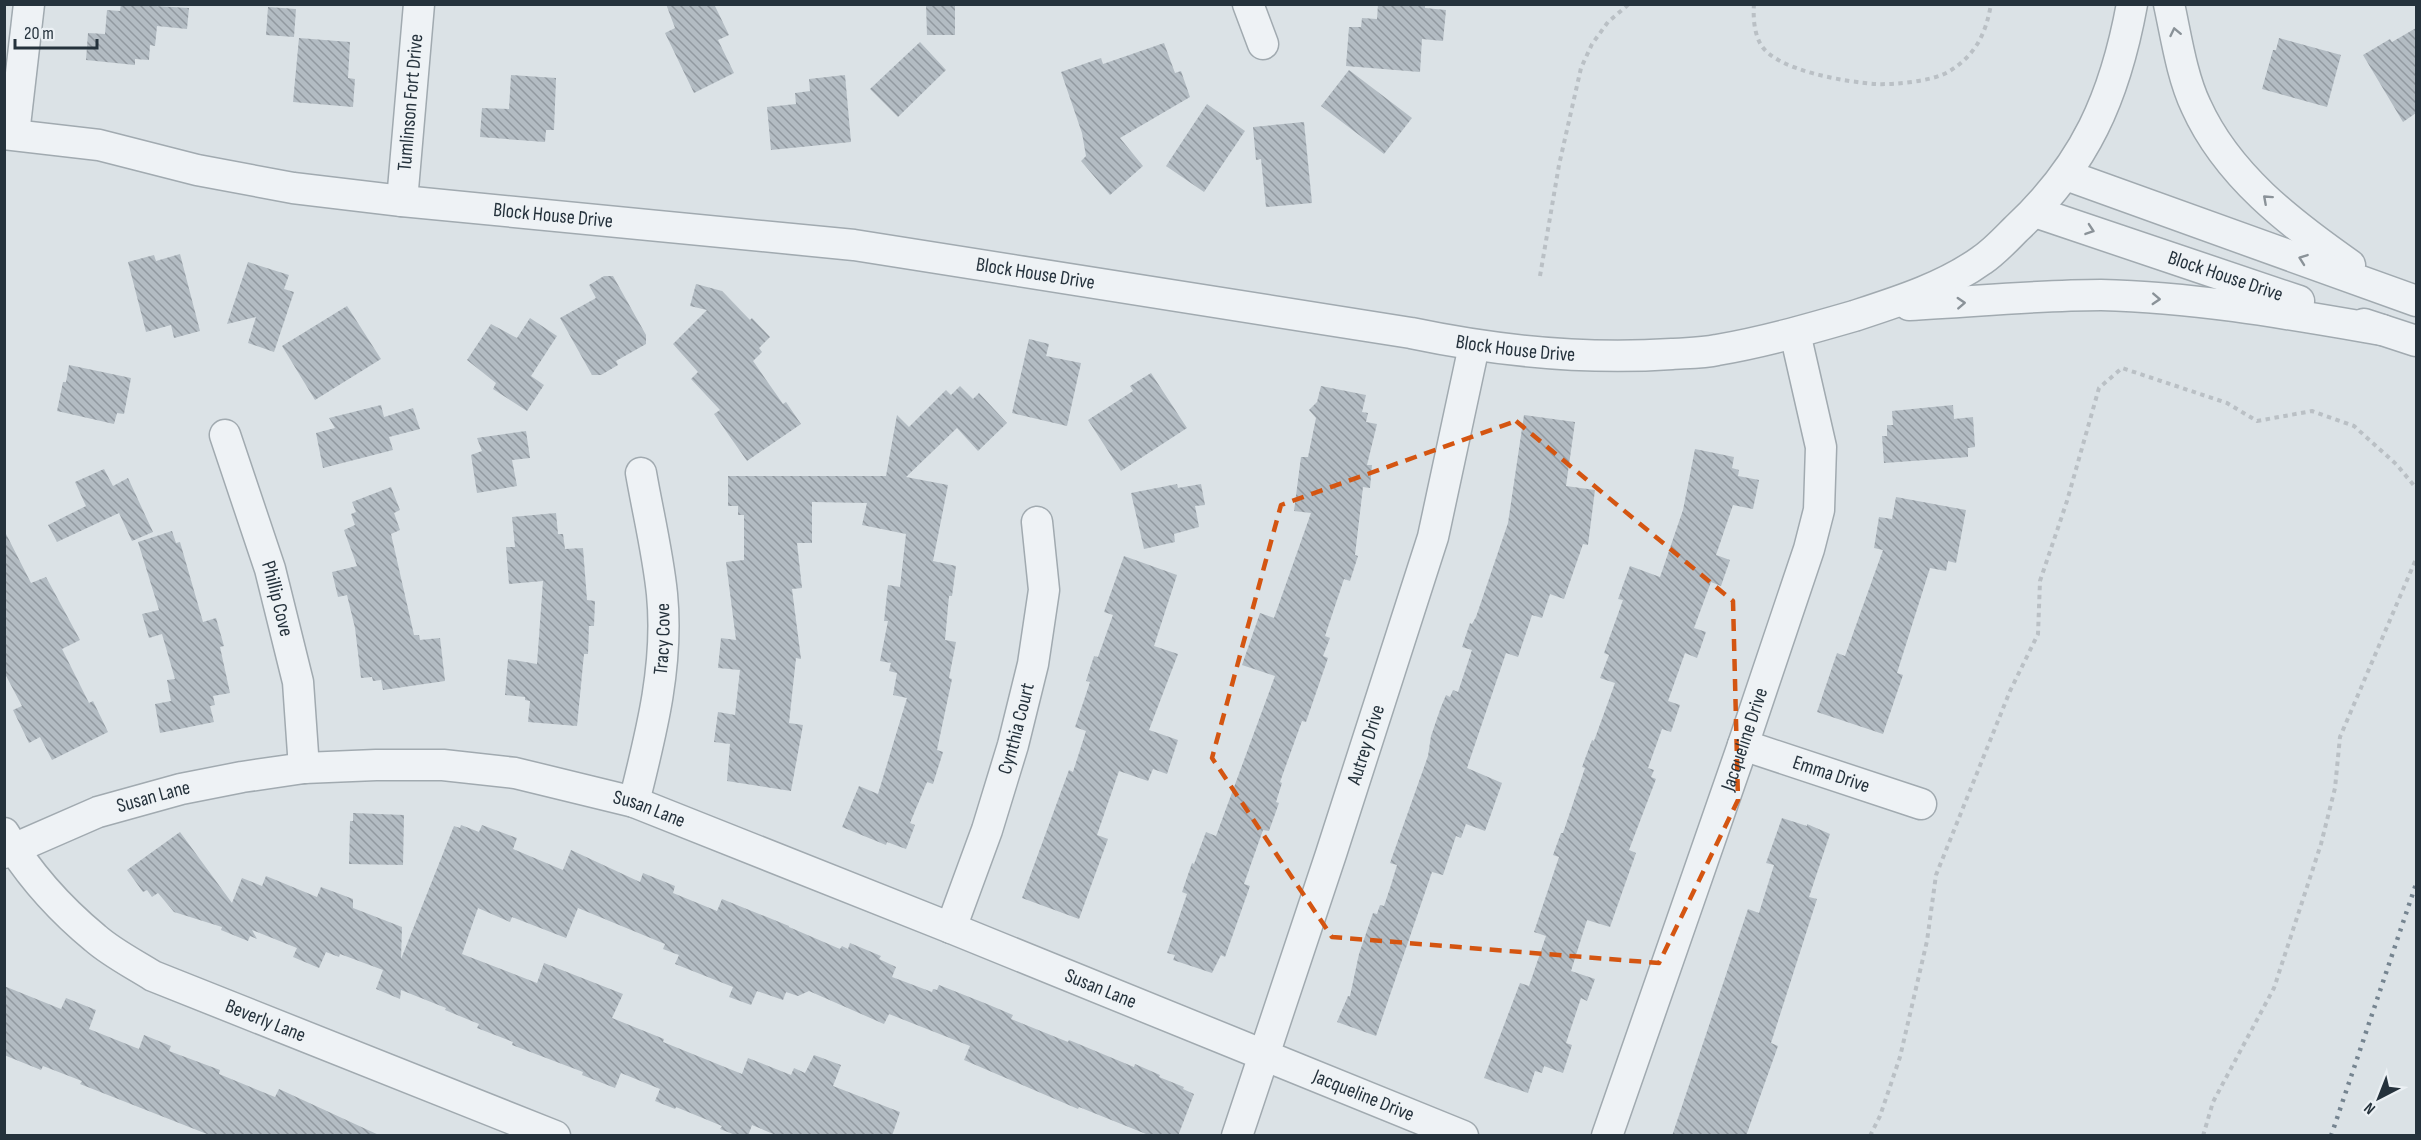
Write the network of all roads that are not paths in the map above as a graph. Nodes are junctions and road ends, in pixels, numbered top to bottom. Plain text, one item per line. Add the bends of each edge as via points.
1 (29, 4) edge
2 (419, 4) edge
3 (1248, 4) edge
4 (2132, 4) edge
5 (2169, 4) edge
6 (1263, 44) dead end
7 (9, 134) edge
8 (2066, 175) junction
9 (402, 201) junction
10 (2035, 212) junction
11 (2379, 286) junction
12 (2416, 301) edge
13 (1882, 307) junction
14 (2382, 330) junction
15 (1795, 333) junction
16 (2416, 341) edge
17 (1474, 346) junction
18 (225, 435) dead end
19 (640, 473) dead end
20 (1037, 522) dead end
21 (1743, 745) junction
22 (304, 768) junction
23 (634, 802) junction
24 (1920, 804) dead end
25 (7, 844) edge
26 (951, 927) junction
27 (1265, 1054) junction
28 (555, 1136) edge
29 (1237, 1136) edge
30 (1463, 1136) edge
31 (1607, 1136) edge

1 - 7 street
2 - 9 street, Tumlinson Fort Drive
3 - 6 street
4 - 8 street, Block House Drive via 2113,84 2093,132
11 -> 5 street via 2292,222 2250,184 2221,148 2196,106
7 - 9 street, Block House Drive via 99,145 197,170 293,188
8 - 10 street, Block House Drive
11 -> 8 street
9 - 17 street, Block House Drive via 854,244
10 - 13 street, Block House Drive via 1983,260 1941,284
10 -> 14 street, Block House Drive
11 - 12 street
13 -> 14 street via 2100,295 2253,308
13 - 15 street, Block House Drive
14 - 16 street, Block House Drive
15 - 17 street, Block House Drive via 1715,350 1641,356 1552,354
15 - 21 street, Jacqueline Drive via 1821,447 1819,510
17 - 27 street, Autrey Drive via 1432,537
18 - 22 street, Phillip Cove via 270,568 298,682
19 - 23 street, Tracy Cove via 662,595 663,662
20 - 26 street, Cynthia Court via 1044,590 1033,664 987,830
21 - 24 street, Emma Drive
21 - 31 street, Jacqueline Drive
22 - 23 street, Susan Lane via 443,765 515,773
22 - 25 street, Susan Lane via 181,789 98,812
23 - 26 street, Susan Lane
25 - 28 street, Beverly Lane via 62,909 96,940 153,976
26 - 27 street, Susan Lane
27 - 29 street, Autrey Drive
27 - 30 street, Jacqueline Drive

